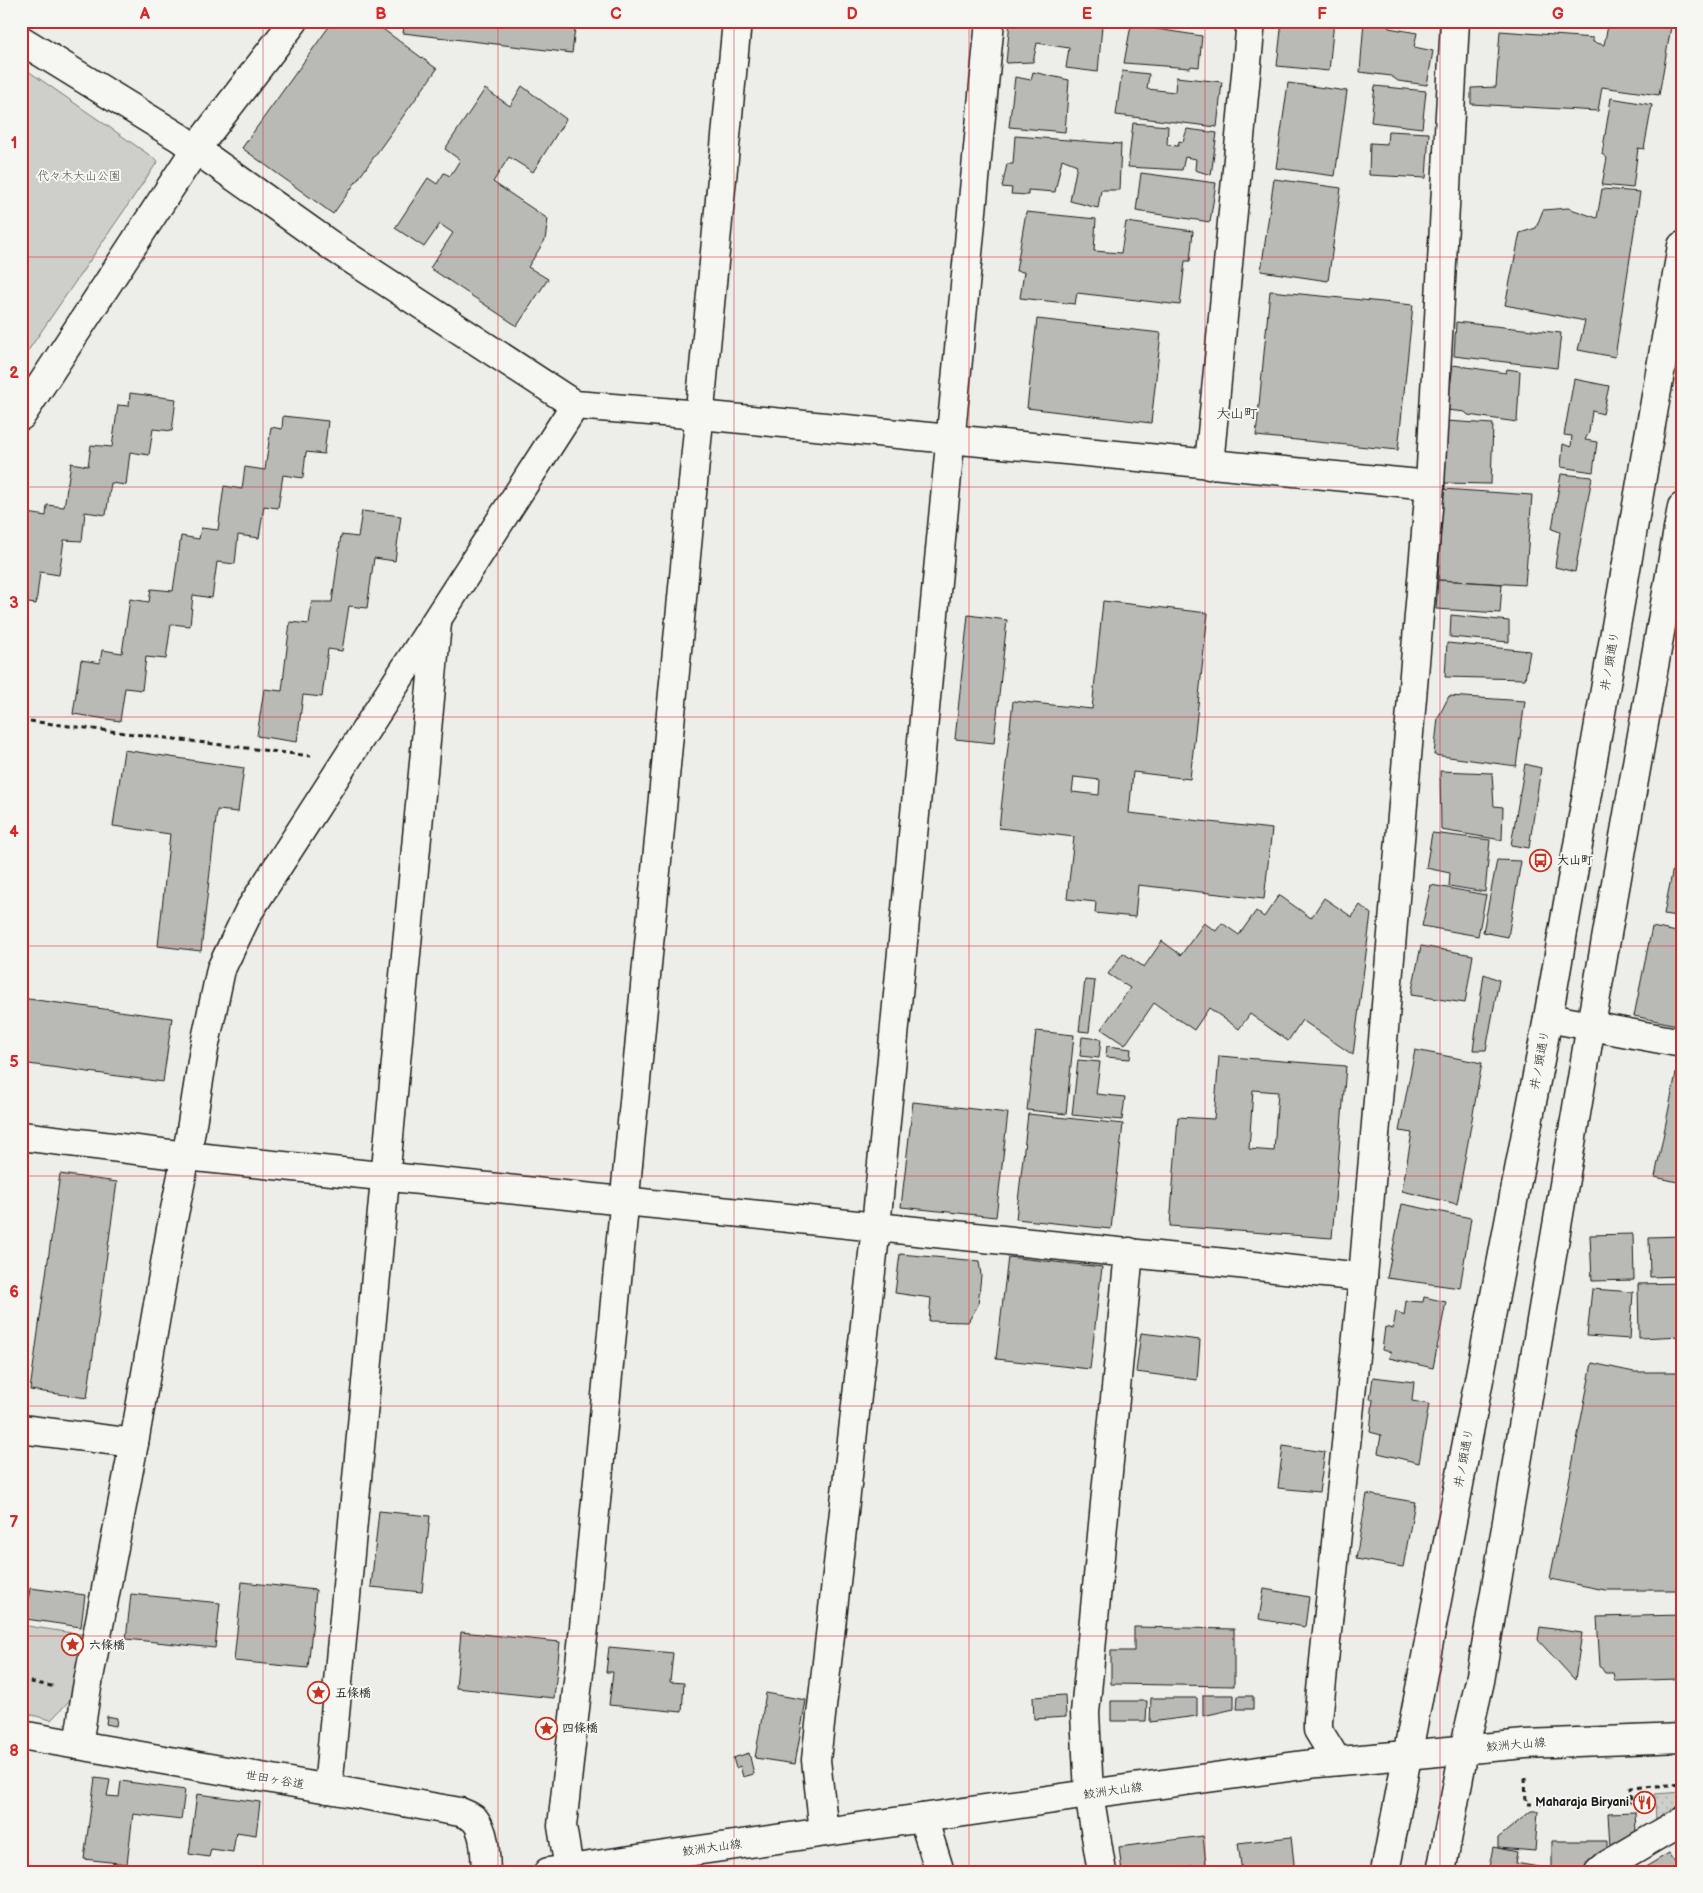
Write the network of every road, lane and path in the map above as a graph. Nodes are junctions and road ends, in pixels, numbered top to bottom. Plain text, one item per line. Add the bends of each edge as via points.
1 (294, 21) edge
2 (737, 21) edge
3 (990, 21) edge
4 (1251, 21) edge
5 (1455, 21) edge
6 (21, 40) edge
7 (196, 150) junction
8 (1682, 246) edge
9 (575, 405) junction
10 (700, 415) junction
11 (21, 416) edge
12 (951, 439) junction
13 (1209, 465) junction
14 (1430, 485) junction
15 (1682, 507) edge
16 (1672, 614) edge
17 (437, 619) junction
18 (21, 720) edge
19 (347, 760) junction
20 (1548, 1018) junction
21 (1591, 1026) junction
22 (1682, 1043) edge
23 (21, 1136) edge
24 (186, 1156) junction
25 (385, 1177) junction
26 (624, 1201) junction
27 (876, 1227) junction
28 (1129, 1252) junction
29 (1364, 1277) junction
30 (21, 1429) edge
31 (134, 1443) junction
32 (21, 1736) edge
33 (1682, 1738) edge
34 (78, 1746) junction
35 (1464, 1750) junction
36 (1406, 1754) junction
37 (1337, 1761) junction
38 (1525, 1778) dead end
39 (1682, 1784) edge
40 (328, 1789) junction
41 (1089, 1794) junction
42 (924, 1818) junction
43 (1682, 1821) edge
44 (824, 1832) junction
45 (558, 1870) edge
46 (486, 1872) edge
47 (940, 1872) edge
48 (1102, 1872) edge
49 (1385, 1872) edge
50 (1441, 1872) edge
51 (1599, 1872) edge

1 - 7 street
2 - 10 street
3 - 12 street
4 - 13 street
5 - 14 street
6 - 7 street
7 - 9 street via 336,249
7 - 11 street
8 - 20 street, 井ノ頭通り
9 - 10 street
9 - 17 street
10 - 12 street
10 - 26 street
12 - 13 street
12 - 27 street
13 - 14 street
14 - 29 street
15 - 16 street
16 - 21 street
17 - 19 street
17 - 25 street
18 - 19 path
19 - 24 street via 249,911 221,969
20 - 21 street
20 - 36 street, 井ノ頭通り
21 - 22 street
21 - 35 street via 1482,1671
23 - 24 street
24 - 25 street
24 - 31 street
25 - 26 street
25 - 40 street
26 - 27 street
26 - 45 street
27 - 28 street
27 - 44 street via 816,1760
28 - 29 street
28 - 41 street via 1085,1713
29 - 37 street via 1318,1720 1318,1730
30 - 31 street
31 - 34 street
32 - 34 street, 世田ヶ谷道
33 - 35 street, 鮫洲大山線 via 1544,1743
34 - 40 street, 世田ヶ谷道
35 - 36 street, 鮫洲大山線
35 - 50 street
36 - 37 street, 鮫洲大山線
36 - 49 street, 井ノ頭通り
37 - 41 street, 鮫洲大山線
38 - 39 path via 1526,1804 1632,1802 1631,1788
40 - 46 street, 世田ヶ谷道 via 467,1815 474,1820 483,1837
41 - 42 street, 鮫洲大山線
41 - 48 street
42 - 44 street, 鮫洲大山線
42 - 47 street
43 - 51 street
44 - 45 street, 鮫洲大山線

